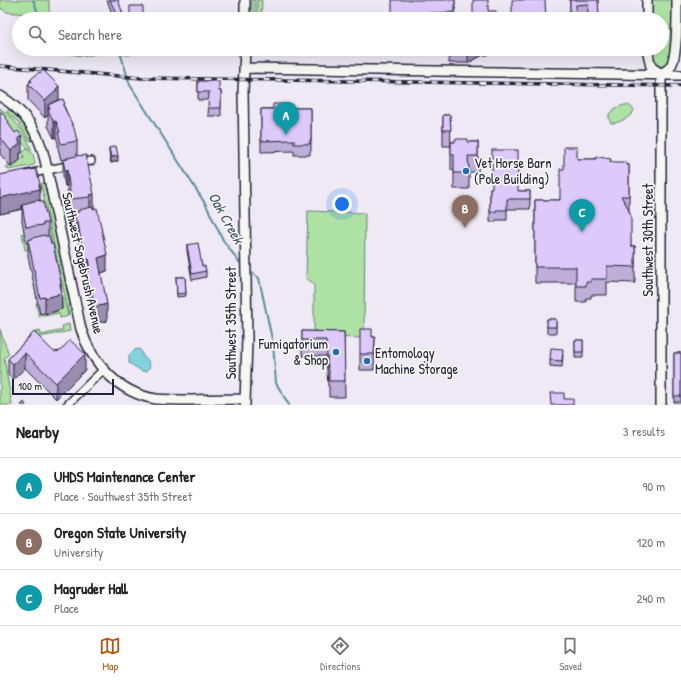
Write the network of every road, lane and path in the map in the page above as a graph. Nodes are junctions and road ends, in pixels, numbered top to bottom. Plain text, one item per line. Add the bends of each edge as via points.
1 (245, 0) edge
2 (647, 0) edge
3 (677, 0) edge
4 (245, 12) edge
5 (647, 12) edge
6 (245, 56) edge
7 (649, 56) edge
8 (245, 68) junction
9 (661, 74) junction
10 (681, 75) edge
11 (0, 96) edge
12 (91, 161) dead end
13 (48, 170) junction
14 (23, 175) edge
15 (103, 370) junction
16 (245, 402) edge
17 (67, 405) edge
18 (661, 405) edge

1 - 4 street
2 - 5 street
3 - 9 street via 674,54 671,67
6 - 8 street, Southwest 35th Street
7 - 9 street via 651,67
8 - 9 street
8 - 16 street, Southwest 35th Street
9 - 10 street
9 - 18 street, Southwest 30th Street
11 - 13 street, Southwest Sagebrush Avenue via 20,111 34,130
12 - 13 street
13 - 14 street
13 - 15 street, Southwest Sagebrush Avenue via 81,329 90,352
15 - 16 street, Southwest Sagebrush Avenue via 132,392 156,399
15 - 17 street

